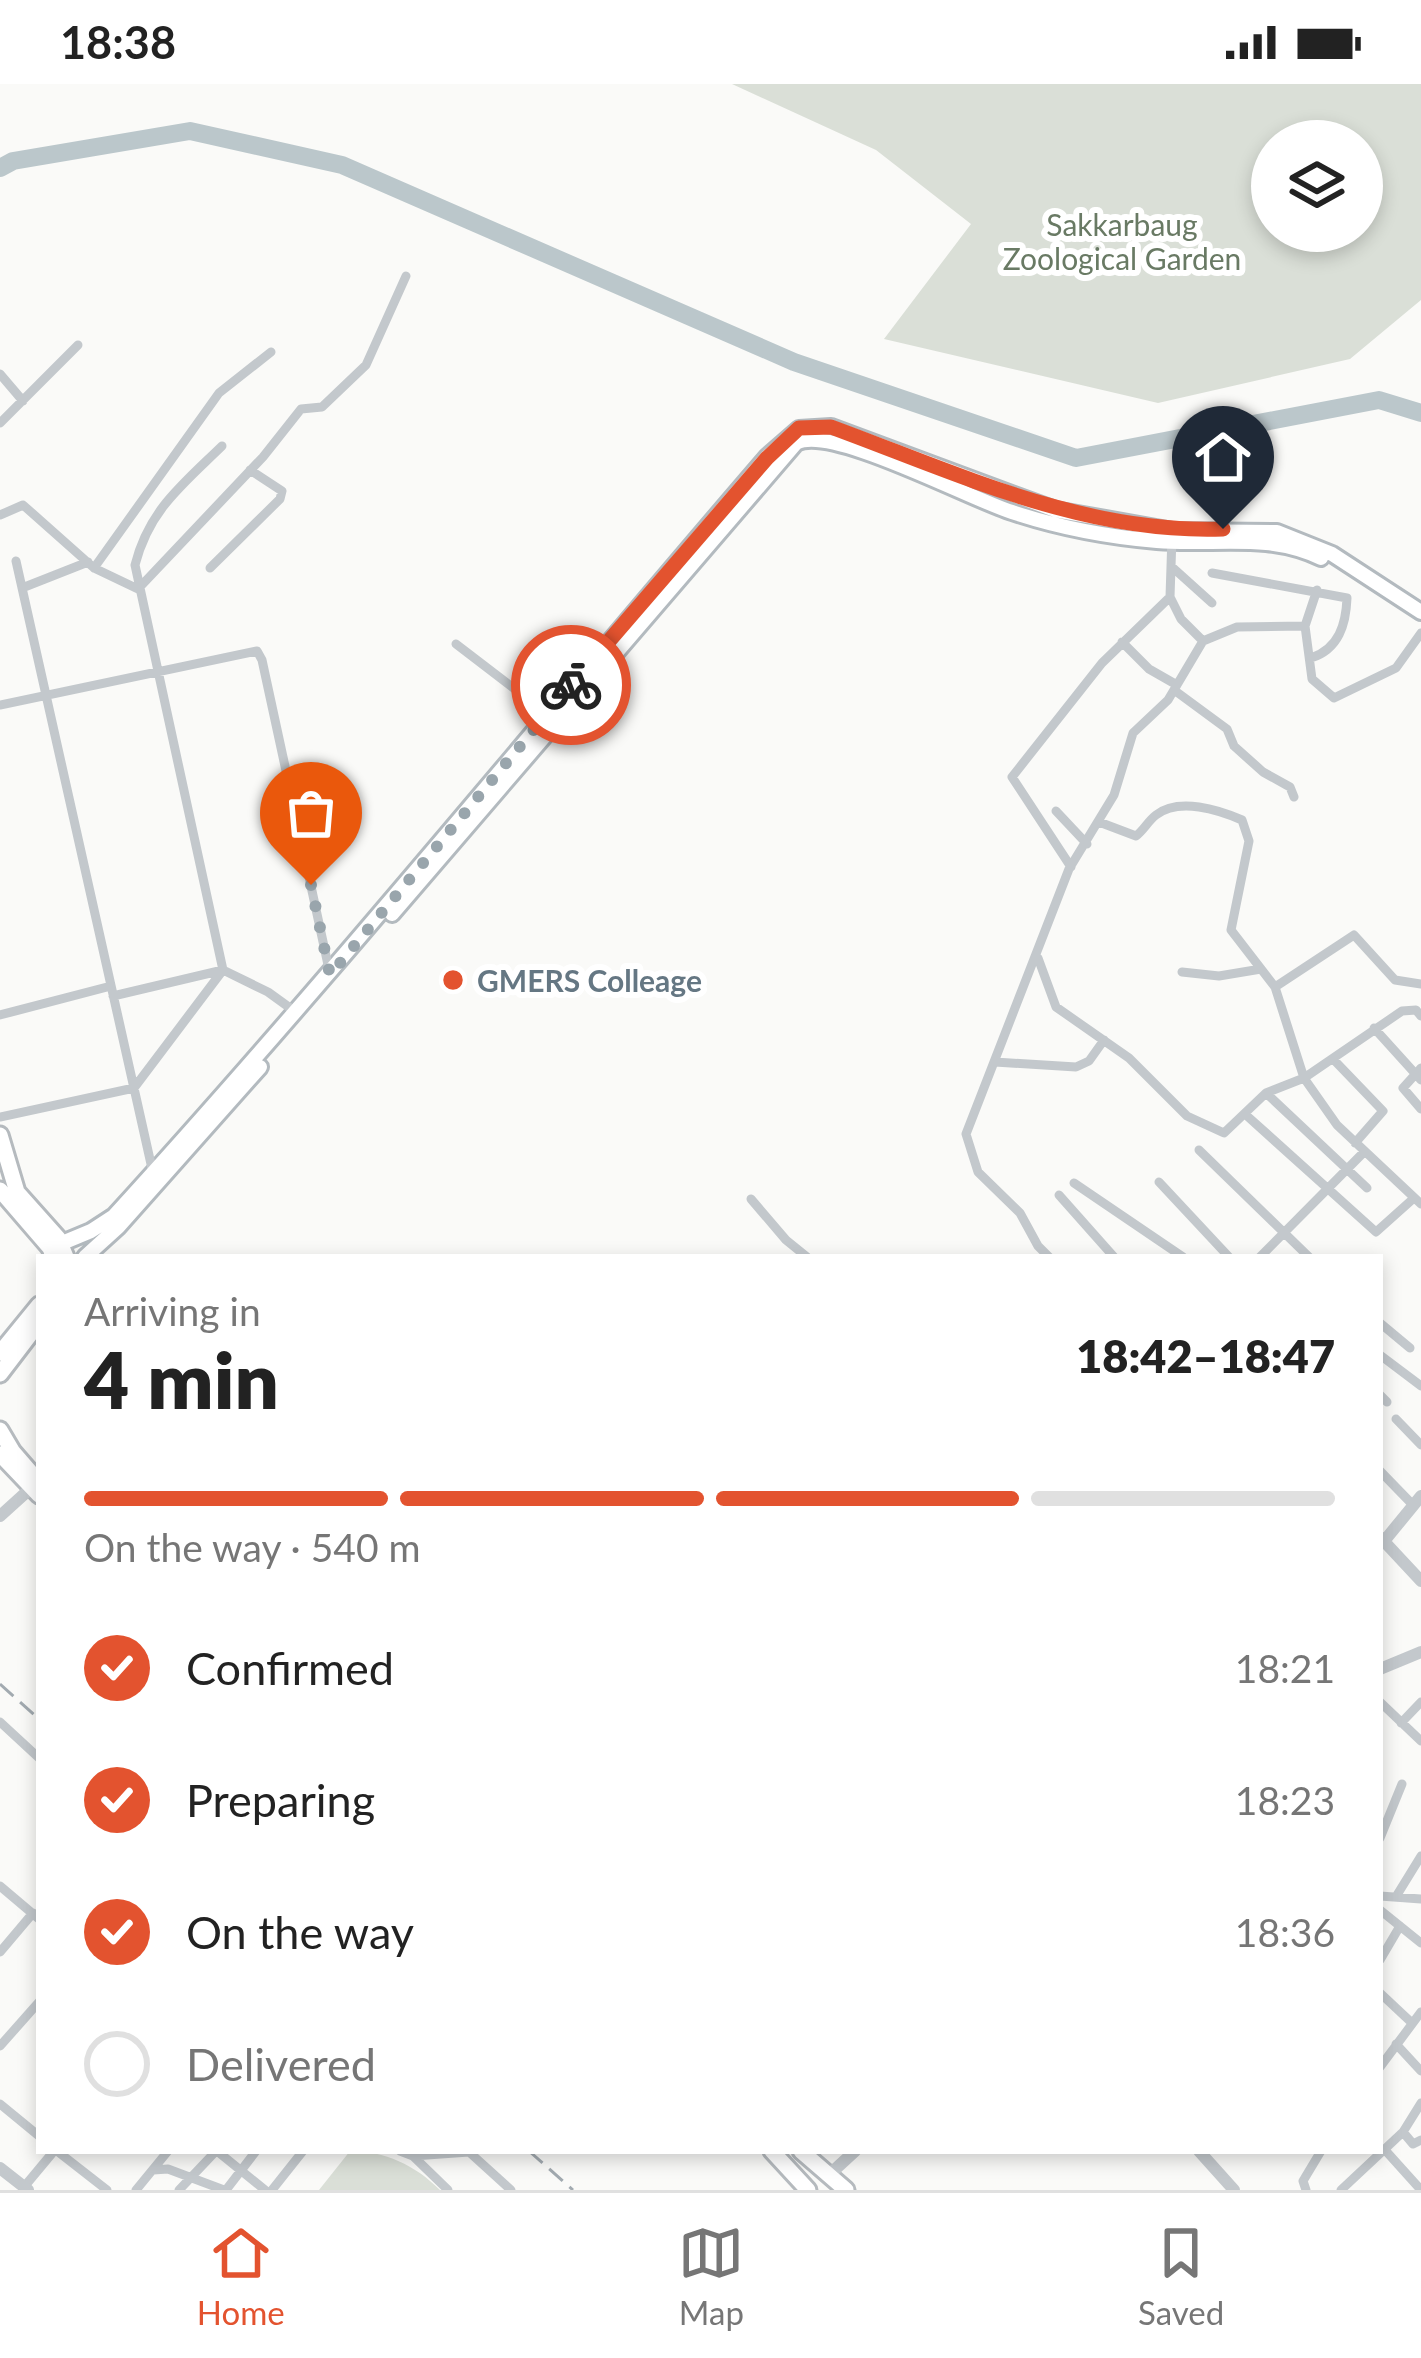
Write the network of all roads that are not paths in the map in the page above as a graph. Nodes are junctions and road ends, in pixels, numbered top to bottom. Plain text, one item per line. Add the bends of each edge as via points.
1 (406, 276) dead end
2 (78, 346) dead end
3 (271, 352) dead end
4 (0, 374) edge
5 (22, 401) junction
6 (0, 423) edge
7 (222, 446) dead end
8 (250, 470) junction
9 (0, 515) edge
10 (1173, 536) junction
11 (16, 561) dead end
12 (91, 565) junction
13 (1172, 567) junction
14 (210, 568) dead end
15 (1212, 573) dead end
16 (22, 588) junction
17 (139, 589) junction
18 (1317, 590) junction
19 (1170, 597) junction
20 (1212, 603) dead end
21 (1421, 617) edge
22 (1305, 626) junction
23 (1421, 633) edge
24 (1203, 641) junction
25 (1122, 642) junction
26 (456, 644) dead end
27 (1419, 647) edge
28 (1311, 658) junction
29 (155, 670) junction
30 (1176, 687) junction
31 (46, 693) junction
32 (0, 705) edge
33 (546, 713) junction
34 (1294, 796) dead end
35 (1056, 812) dead end
36 (1099, 822) junction
37 (1087, 844) junction
38 (1071, 867) junction
39 (1038, 958) junction
40 (1261, 969) junction
41 (223, 970) junction
42 (1182, 972) dead end
43 (330, 975) junction
44 (1421, 984) edge
45 (1275, 987) junction
46 (112, 991) junction
47 (297, 1013) junction
48 (0, 1015) edge
49 (1421, 1016) edge
50 (1374, 1028) junction
51 (1104, 1040) junction
52 (1333, 1059) junction
53 (995, 1062) junction
54 (1419, 1074) edge
55 (1304, 1078) junction
56 (134, 1088) junction
57 (1266, 1093) junction
58 (1421, 1109) edge
59 (1246, 1115) junction
60 (0, 1117) edge
61 (0, 1135) edge
62 (1359, 1148) junction
63 (1199, 1150) dead end
64 (1348, 1170) junction
65 (153, 1173) junction
66 (1159, 1182) dead end
67 (1074, 1183) dead end
68 (1367, 1188) dead end
69 (6, 1191) edge
70 (1330, 1191) junction
71 (1059, 1195) dead end
72 (751, 1199) dead end
73 (1418, 1201) edge
74 (1284, 1234) junction
75 (1038, 1246) junction
76 (57, 1253) edge
77 (89, 1254) edge
78 (803, 1254) edge
79 (1028, 1254) edge
80 (1046, 1254) edge
81 (1111, 1254) edge
82 (1179, 1254) edge
83 (1226, 1254) edge
84 (1263, 1254) edge
85 (1306, 1254) edge
86 (36, 1309) edge
87 (1383, 1326) edge
88 (36, 1327) edge
89 (1410, 1348) dead end
90 (0, 1353) edge
91 (1383, 1357) edge
92 (0, 1374) edge
93 (1421, 1386) edge
94 (1396, 1419) dead end
95 (0, 1430) edge
96 (1421, 1445) edge
97 (0, 1454) edge
98 (1383, 1473) edge
99 (36, 1488) edge
100 (1417, 1501) edge
101 (0, 1516) edge
102 (1383, 1538) edge
103 (1421, 1581) edge
104 (1421, 1652) edge
105 (1383, 1668) edge
106 (1421, 1702) edge
107 (1383, 1705) edge
108 (0, 1722) edge
109 (1401, 1723) junction
110 (1421, 1741) edge
111 (36, 1755) edge
112 (1402, 1784) dead end
113 (1383, 1831) edge
114 (1421, 1856) edge
115 (0, 1886) edge
116 (1383, 1895) edge
117 (1397, 1895) junction
118 (1421, 1899) edge
119 (1383, 1912) edge
120 (36, 1916) edge
121 (1400, 1926) junction
122 (1421, 1943) edge
123 (0, 1952) edge
124 (1383, 1955) edge
125 (1383, 1996) edge
126 (36, 2010) edge
127 (1421, 2012) edge
128 (1412, 2024) junction
129 (1383, 2040) edge
130 (1394, 2046) junction
131 (0, 2047) edge
132 (1383, 2062) edge
133 (1421, 2071) edge
134 (1421, 2103) edge
135 (0, 2104) edge
136 (1403, 2132) junction
137 (36, 2134) edge
138 (1421, 2140) edge
139 (1385, 2150) joint
140 (54, 2154) edge
141 (60, 2154) edge
142 (166, 2154) edge
143 (214, 2154) edge
144 (221, 2154) edge
145 (254, 2154) edge
146 (300, 2154) edge
147 (408, 2154) edge
148 (435, 2154) edge
149 (471, 2154) edge
150 (775, 2154) edge
151 (852, 2154) edge
152 (1201, 2154) edge
153 (1381, 2154) edge
154 (806, 2155) edge
155 (413, 2156) junction
156 (1312, 2156) edge
157 (0, 2168) edge
158 (153, 2170) junction
159 (241, 2170) junction
160 (830, 2174) junction
161 (192, 2176) junction
162 (796, 2177) junction
163 (26, 2188) edge
164 (107, 2190) edge
165 (136, 2190) edge
166 (178, 2190) edge
167 (225, 2190) edge
168 (268, 2190) edge
169 (448, 2190) edge
170 (511, 2190) edge
171 (808, 2190) edge
172 (846, 2190) edge
173 (1234, 2190) edge
174 (1306, 2190) edge
175 (1341, 2190) edge
176 (1421, 2190) edge

1 - 8 street via 366,364 322,407 302,409
2 - 5 street
3 - 12 street via 219,393
4 - 5 street
5 - 6 street
7 - 17 street via 143,535
8 - 14 street via 282,491 280,499
8 - 17 street
9 - 12 street via 23,505
10 - 13 street
10 - 21 main road via 1277,532 1310,542
10 - 33 main road via 1055,510 831,427 799,428
10 - 77 main road via 1119,536 1013,513 829,440 796,443 212,1124
11 - 16 street
12 - 16 street
12 - 17 street
13 - 19 street
13 - 20 street
15 - 18 street
16 - 31 street
17 - 29 street
18 - 22 street
18 - 28 street via 1347,598 1345,629
19 - 24 street
19 - 25 street
22 - 24 street via 1238,627
22 - 28 street
23 - 27 street
24 - 30 street
25 - 30 street
25 - 38 street via 1012,778
26 - 33 street
27 - 28 street via 1396,668 1334,698 1314,685
29 - 31 street
29 - 41 street
29 - 43 street via 257,651
30 - 34 street
30 - 36 street via 1133,733
31 - 32 street
31 - 46 street
33 - 43 main road
35 - 37 street
36 - 37 street
36 - 40 street via 1136,836 1177,806 1242,820 1249,841 1232,930
37 - 38 street
38 - 39 street
39 - 51 street via 1052,1002
39 - 53 street
40 - 42 street
40 - 45 street
41 - 46 street
41 - 47 street
41 - 56 street
43 - 47 main road
44 - 45 street via 1395,980 1354,935
45 - 55 street
46 - 48 street
46 - 56 street
47 - 65 main road
49 - 50 street via 1402,1011
50 - 52 street
50 - 54 street
51 - 53 street via 1076,1066
51 - 59 street via 1187,1115 1218,1132
52 - 55 street
52 - 62 street via 1383,1111
53 - 75 street via 966,1134 978,1172
54 - 58 street via 1403,1092
55 - 57 street
55 - 62 street
56 - 60 street
56 - 65 street
57 - 59 street
57 - 64 street
59 - 70 street
61 - 69 main road
62 - 64 street
62 - 73 street
63 - 74 street
64 - 68 street
64 - 70 street
65 - 76 main road via 114,1216
66 - 83 street
67 - 82 street
69 - 76 main road
70 - 73 street via 1376,1232
70 - 74 street
71 - 81 street
72 - 78 street
74 - 84 street
74 - 85 street
75 - 79 street
75 - 80 street
86 - 90 main road
87 - 89 street
88 - 92 main road
91 - 93 street
94 - 96 street
95 - 99 main road
97 - 99 main road
98 - 100 street
99 - 101 street
100 - 102 street
102 - 103 street
104 - 105 street
106 - 109 street
107 - 109 street
108 - 111 street
109 - 110 street
112 - 113 street
114 - 117 street
115 - 120 street
116 - 117 street
117 - 118 street
119 - 121 street
120 - 123 street
121 - 122 street
121 - 124 street
125 - 128 street
126 - 131 street
127 - 128 street
128 - 130 street
129 - 130 street
130 - 132 street
130 - 133 street
134 - 136 street
135 - 137 street
136 - 138 street via 1413,2144
136 - 139 street
139 - 176 street
140 - 163 street
141 - 164 street
142 - 158 street
143 - 161 street
144 - 159 street
145 - 159 street
146 - 168 street
147 - 155 street
148 - 155 street
149 - 170 street
150 - 162 main road
151 - 160 street
152 - 173 street
153 - 175 street
154 - 160 main road
154 - 162 main road
155 - 169 street
156 - 174 street
157 - 163 street
158 - 161 street
158 - 165 street
159 - 167 street
159 - 168 street
160 - 172 main road
161 - 166 street
161 - 167 street
162 - 171 main road

